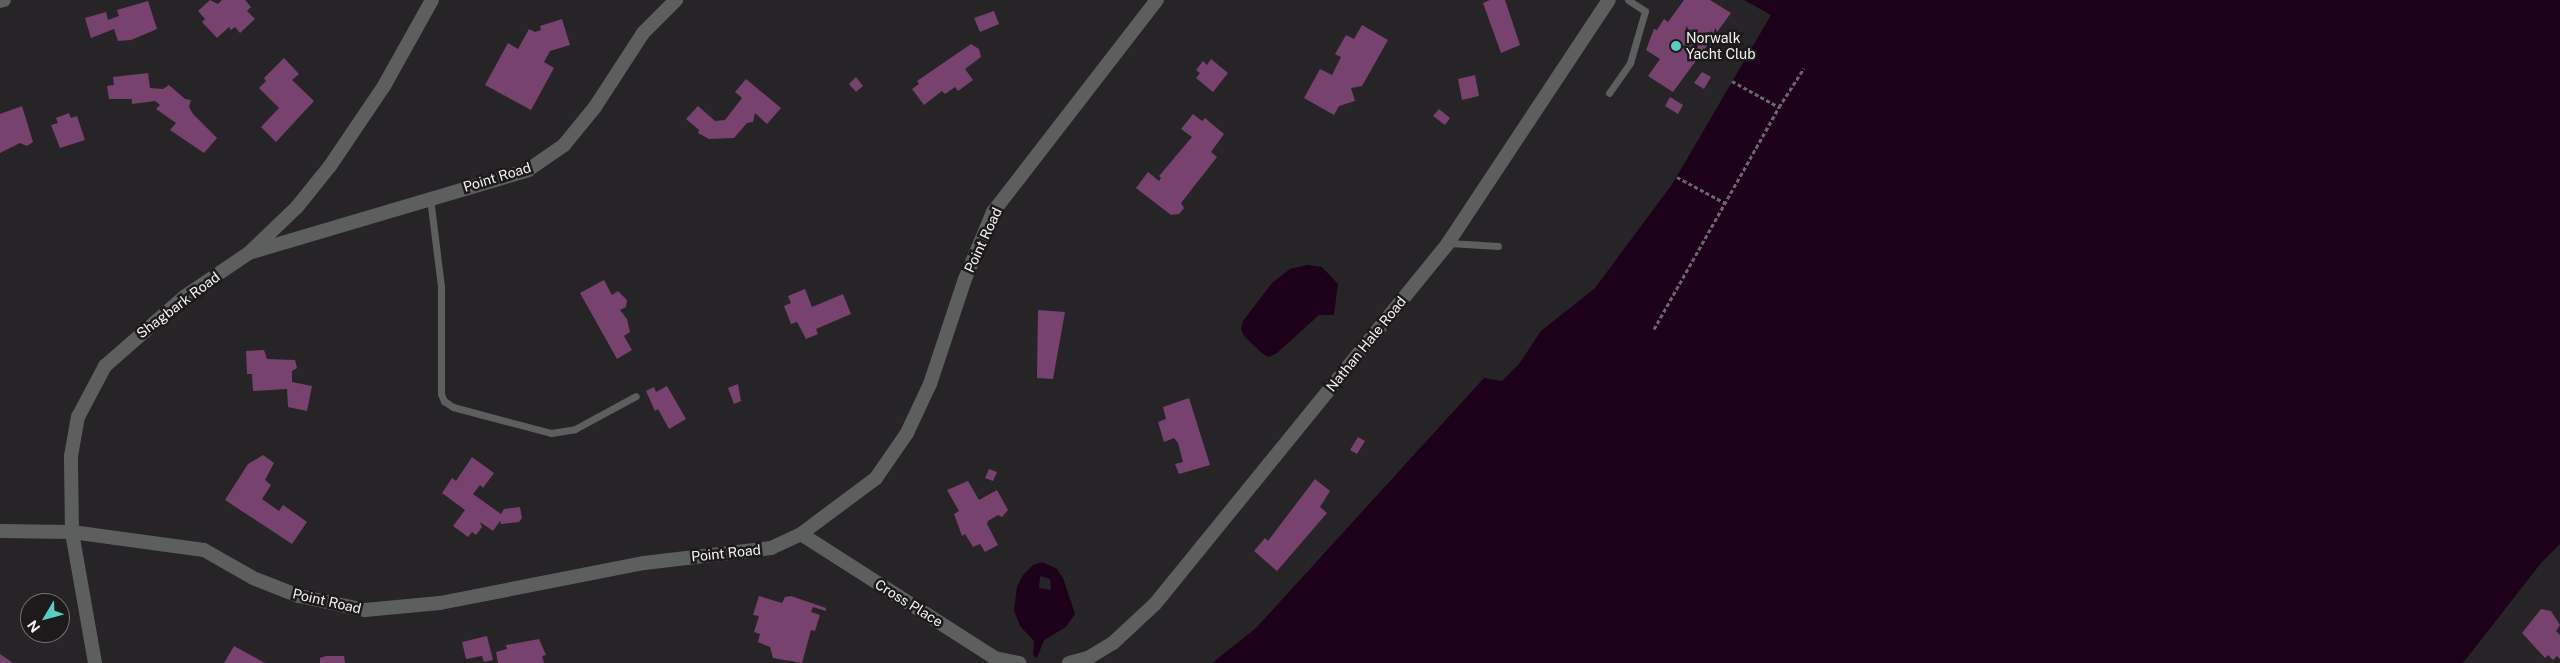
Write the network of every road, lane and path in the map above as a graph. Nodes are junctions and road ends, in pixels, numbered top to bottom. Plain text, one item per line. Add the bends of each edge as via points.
1 (4, 0) edge
2 (432, 0) edge
3 (676, 0) edge
4 (1157, 0) edge
5 (1609, 0) edge
6 (0, 1) edge
7 (1632, 1) edge
8 (1804, 68) dead end
9 (1732, 81) dead end
10 (1609, 93) dead end
11 (1779, 108) junction
12 (1677, 177) dead end
13 (430, 198) junction
14 (1725, 203) junction
15 (1448, 243) junction
16 (1498, 246) dead end
17 (249, 253) junction
18 (1654, 329) dead end
19 (636, 396) dead end
20 (0, 531) edge
21 (72, 532) junction
22 (802, 534) junction
23 (95, 663) edge
24 (1019, 663) edge
25 (1069, 663) edge

1 - 6 street
2 - 17 street, Shagbark Road via 384,86 330,166 297,207
3 - 13 street, Point Road via 643,32 595,107 564,145 528,170
4 - 22 street, Point Road via 993,212 965,279 930,384 907,434 876,478
5 - 15 street, Nathan Hale Road
7 - 10 lane via 1645,11 1630,63
8 - 11 path
9 - 11 path
11 - 14 path
12 - 14 path
13 - 17 street, Point Road
13 - 19 lane via 441,286 441,394 444,401 453,407 551,433 574,429
14 - 18 path
15 - 16 lane
15 - 25 street, Nathan Hale Road via 1155,604 1113,643 1088,658
17 - 21 street, Shagbark Road via 184,297 105,366 78,417 71,456
20 - 21 street, Point Road
21 - 22 street, Point Road via 204,550 253,578 298,596 365,610 440,603 644,563 771,548
21 - 23 street, Shagbark Road
22 - 24 street, Cross Place via 995,658

